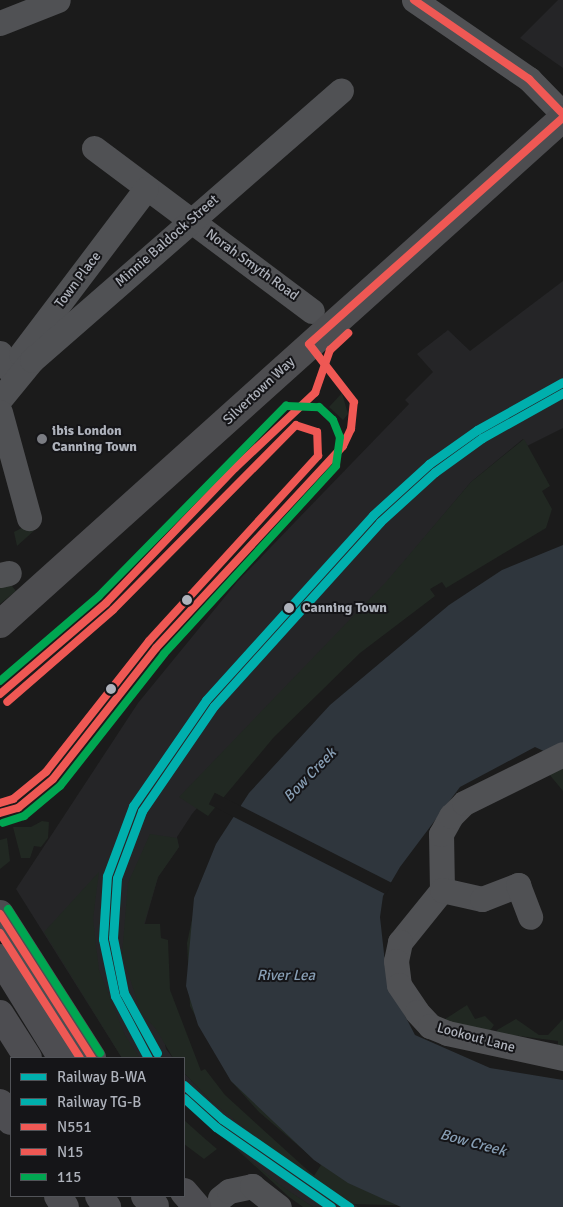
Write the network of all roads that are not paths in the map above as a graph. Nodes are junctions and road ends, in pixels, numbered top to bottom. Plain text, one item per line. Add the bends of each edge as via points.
1 (58, 0) edge
2 (414, 0) edge
3 (0, 23) edge
4 (341, 90) dead end
5 (563, 114) edge
6 (563, 118) edge
7 (94, 148) dead end
8 (146, 189) junction
9 (189, 220) junction
10 (312, 311) dead end
11 (8, 367) edge
12 (0, 398) edge
13 (0, 412) edge
14 (29, 518) dead end
15 (0, 624) edge
16 (563, 754) edge
17 (442, 890) junction
18 (0, 914) edge
19 (530, 917) dead end
20 (0, 958) edge
21 (0, 990) edge
22 (0, 1014) edge
23 (0, 1050) edge
24 (27, 1057) edge
25 (42, 1057) edge
26 (61, 1057) edge
27 (91, 1057) edge
28 (563, 1058) edge
29 (10, 1066) edge
30 (0, 1103) edge
31 (10, 1119) edge
32 (185, 1192) edge
33 (208, 1202) edge
34 (280, 1207) edge

1 - 3 street
2 - 5 street via 529,79
4 - 9 street, Minnie Baldock Street
6 - 15 main road, Silvertown Way
7 - 8 street, Norah Smyth Road
8 - 9 street, Norah Smyth Road
8 - 11 street, Town Place
9 - 10 street, Norah Smyth Road
9 - 11 street, Minnie Baldock Street
11 - 12 street, Minnie Baldock Street
13 - 14 street
16 - 17 street via 464,803 451,816 441,834
17 - 19 street via 482,899 518,885
17 - 28 street, Lookout Lane via 400,942 396,961 399,985 417,1012 430,1026 447,1033
18 - 27 highway
20 - 26 highway
21 - 25 highway
22 - 24 highway
23 - 29 highway
30 - 31 highway
32 - 33 highway
33 - 34 street via 229,1191 252,1186

